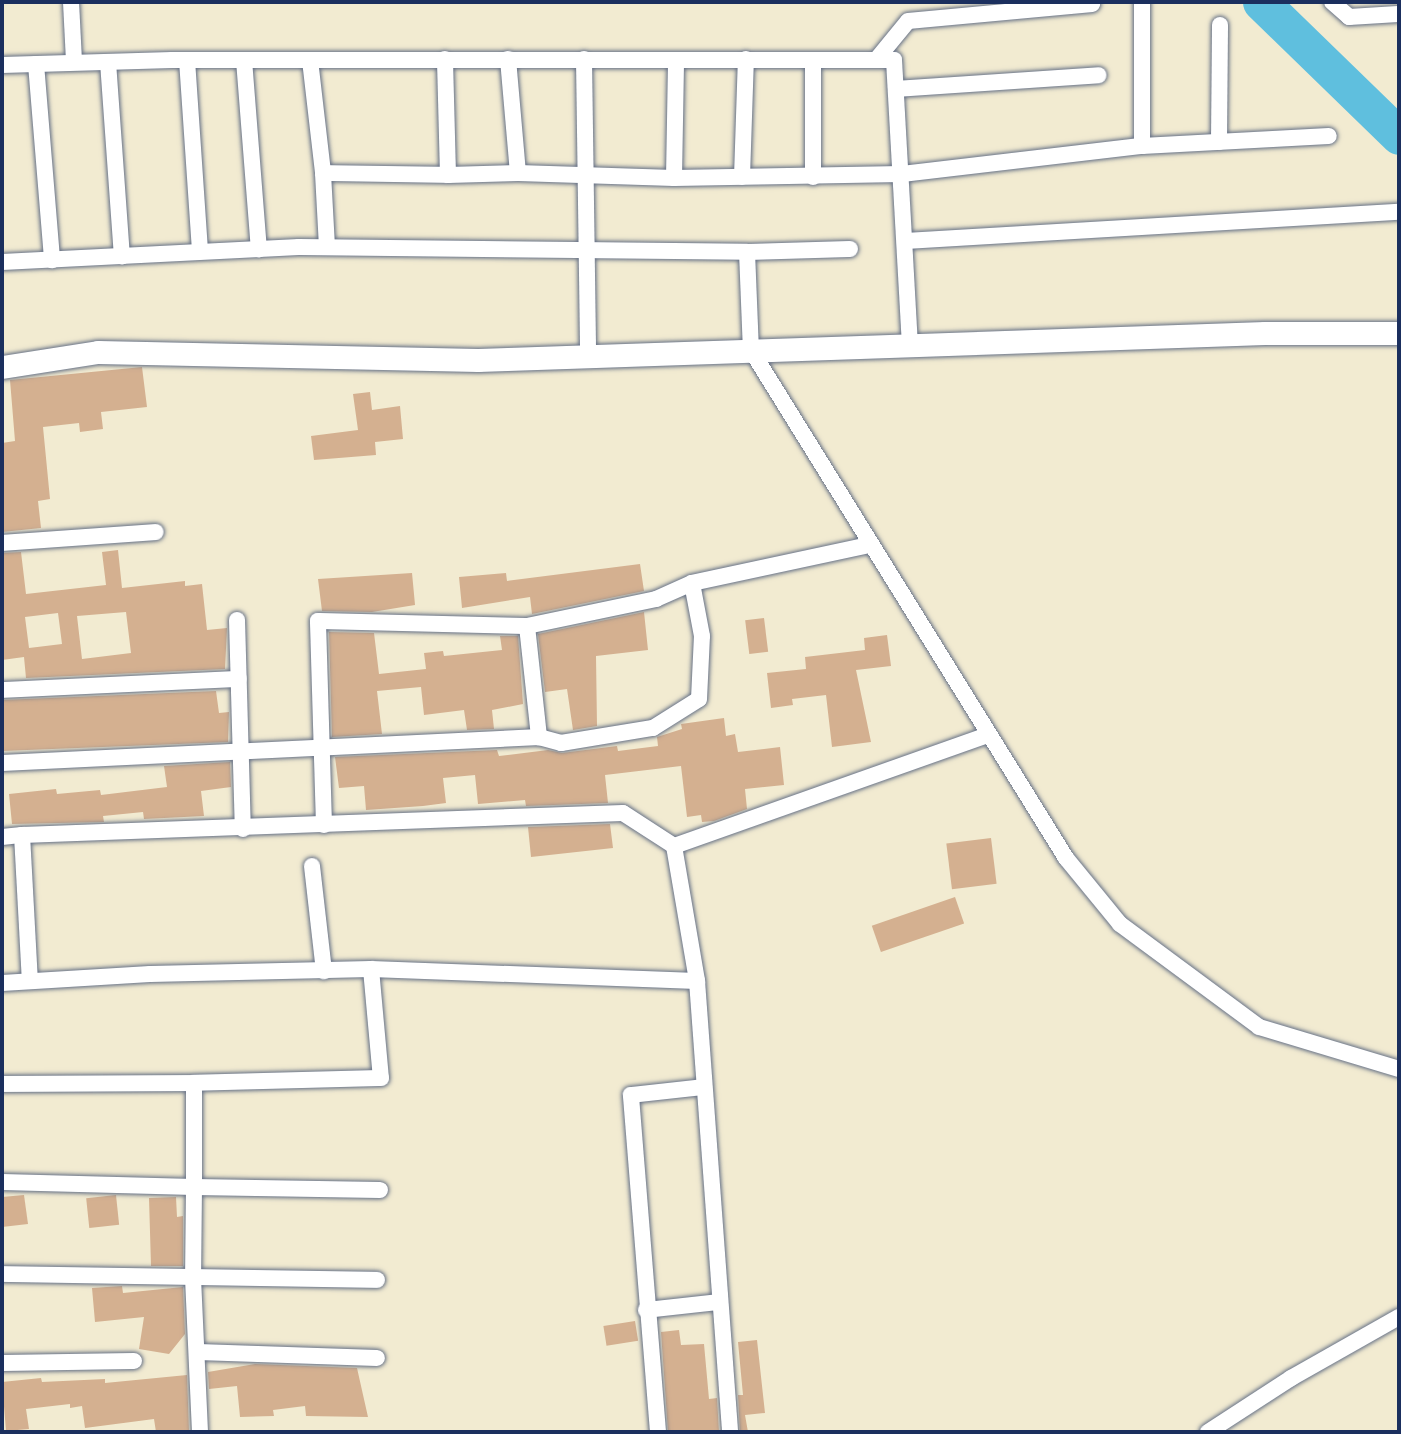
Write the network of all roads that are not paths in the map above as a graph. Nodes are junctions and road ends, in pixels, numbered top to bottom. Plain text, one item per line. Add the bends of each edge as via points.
1 (71, 2) edge
2 (1142, 2) edge
3 (1332, 2) edge
4 (1092, 4) dead end
5 (1397, 10) edge
6 (1220, 26) dead end
7 (445, 59) junction
8 (508, 59) junction
9 (584, 59) junction
10 (746, 59) junction
11 (187, 60) junction
12 (244, 60) junction
13 (310, 60) junction
14 (813, 60) junction
15 (876, 60) junction
16 (74, 62) junction
17 (108, 62) junction
18 (676, 62) junction
19 (36, 64) junction
20 (2, 65) edge
21 (1098, 75) dead end
22 (896, 89) junction
23 (1329, 136) dead end
24 (1219, 142) junction
25 (1142, 146) junction
26 (324, 173) junction
27 (518, 173) junction
28 (902, 174) junction
29 (448, 175) junction
30 (583, 177) junction
31 (742, 177) junction
32 (813, 177) junction
33 (674, 178) junction
34 (1399, 212) edge
35 (905, 241) junction
36 (327, 247) junction
37 (588, 248) junction
38 (259, 249) junction
39 (850, 249) dead end
40 (747, 252) junction
41 (200, 253) junction
42 (122, 256) junction
43 (52, 260) junction
44 (2, 262) edge
45 (1399, 333) edge
46 (910, 345) junction
47 (751, 350) junction
48 (589, 356) junction
49 (2, 367) edge
50 (156, 532) dead end
51 (2, 543) edge
52 (870, 545) junction
53 (692, 583) junction
54 (237, 620) dead end
55 (527, 625) junction
56 (239, 679) junction
57 (2, 690) edge
58 (988, 735) junction
59 (539, 737) junction
60 (241, 750) junction
61 (321, 750) junction
62 (2, 763) edge
63 (324, 825) junction
64 (243, 829) junction
65 (22, 835) junction
66 (2, 837) edge
67 (674, 846) junction
68 (312, 866) dead end
69 (371, 970) junction
70 (324, 971) junction
71 (30, 981) junction
72 (697, 981) junction
73 (2, 983) edge
74 (1399, 1069) edge
75 (194, 1083) junction
76 (2, 1084) edge
77 (704, 1087) junction
78 (2, 1182) edge
79 (194, 1187) junction
80 (380, 1190) dead end
81 (2, 1274) edge
82 (193, 1278) junction
83 (377, 1280) dead end
84 (719, 1302) junction
85 (646, 1310) junction
86 (1399, 1317) edge
87 (198, 1352) junction
88 (377, 1358) dead end
89 (134, 1361) dead end
90 (2, 1363) edge
91 (200, 1432) edge
92 (658, 1432) edge
93 (730, 1432) edge
94 (1208, 1432) edge

1 - 16 street
2 - 25 street
3 - 5 street via 1349,17
4 - 15 street via 908,21
6 - 24 street
7 - 8 street
7 - 13 street
7 - 29 street
8 - 9 street
8 - 27 street
9 - 18 street
9 - 30 street
10 - 14 street
10 - 18 street
10 - 31 street
11 - 12 street
11 - 17 street
11 - 41 street
12 - 13 street
12 - 38 street
13 - 26 street
14 - 15 street
14 - 32 street
15 - 22 street via 894,60
16 - 17 street
16 - 19 street
17 - 42 street
18 - 33 street
19 - 20 street
19 - 43 street
21 - 22 street
22 - 28 street
23 - 24 street
24 - 25 street
25 - 28 street
26 - 29 street
26 - 36 street
27 - 29 street
27 - 30 street
28 - 32 street
28 - 35 street
30 - 33 street
30 - 37 street
31 - 32 street
31 - 33 street
34 - 35 street
35 - 46 street
36 - 37 street
36 - 38 street
37 - 40 street
37 - 48 street
38 - 41 street
39 - 40 street
40 - 47 street
41 - 42 street
42 - 43 street
43 - 44 street
45 - 46 street via 1265,332
46 - 47 street
47 - 48 street
47 - 52 street
48 - 49 street via 450,360 98,352
50 - 51 street
52 - 53 street
52 - 58 street
53 - 55 street via 656,599
53 - 59 street via 702,636 699,699 653,728 561,743
54 - 56 street
55 - 59 street
55 - 61 street via 318,621
56 - 57 street
56 - 60 street
58 - 67 street
58 - 74 street via 1066,858 1136,938 1259,1027
59 - 61 street
60 - 61 street
60 - 62 street
60 - 64 street
61 - 63 street
63 - 64 street
63 - 67 street via 623,813
64 - 65 street
65 - 66 street
65 - 71 street
67 - 72 street
68 - 70 street
69 - 70 street
69 - 72 street
69 - 75 street via 381,1078
70 - 71 street
71 - 73 street
72 - 77 street
75 - 76 street
75 - 79 street
77 - 84 street
77 - 85 street via 631,1095
78 - 79 street
79 - 80 street
79 - 82 street
81 - 82 street
82 - 83 street
82 - 87 street
84 - 85 street
84 - 93 street
85 - 92 street
86 - 94 street via 1291,1377
87 - 88 street
87 - 91 street
89 - 90 street

